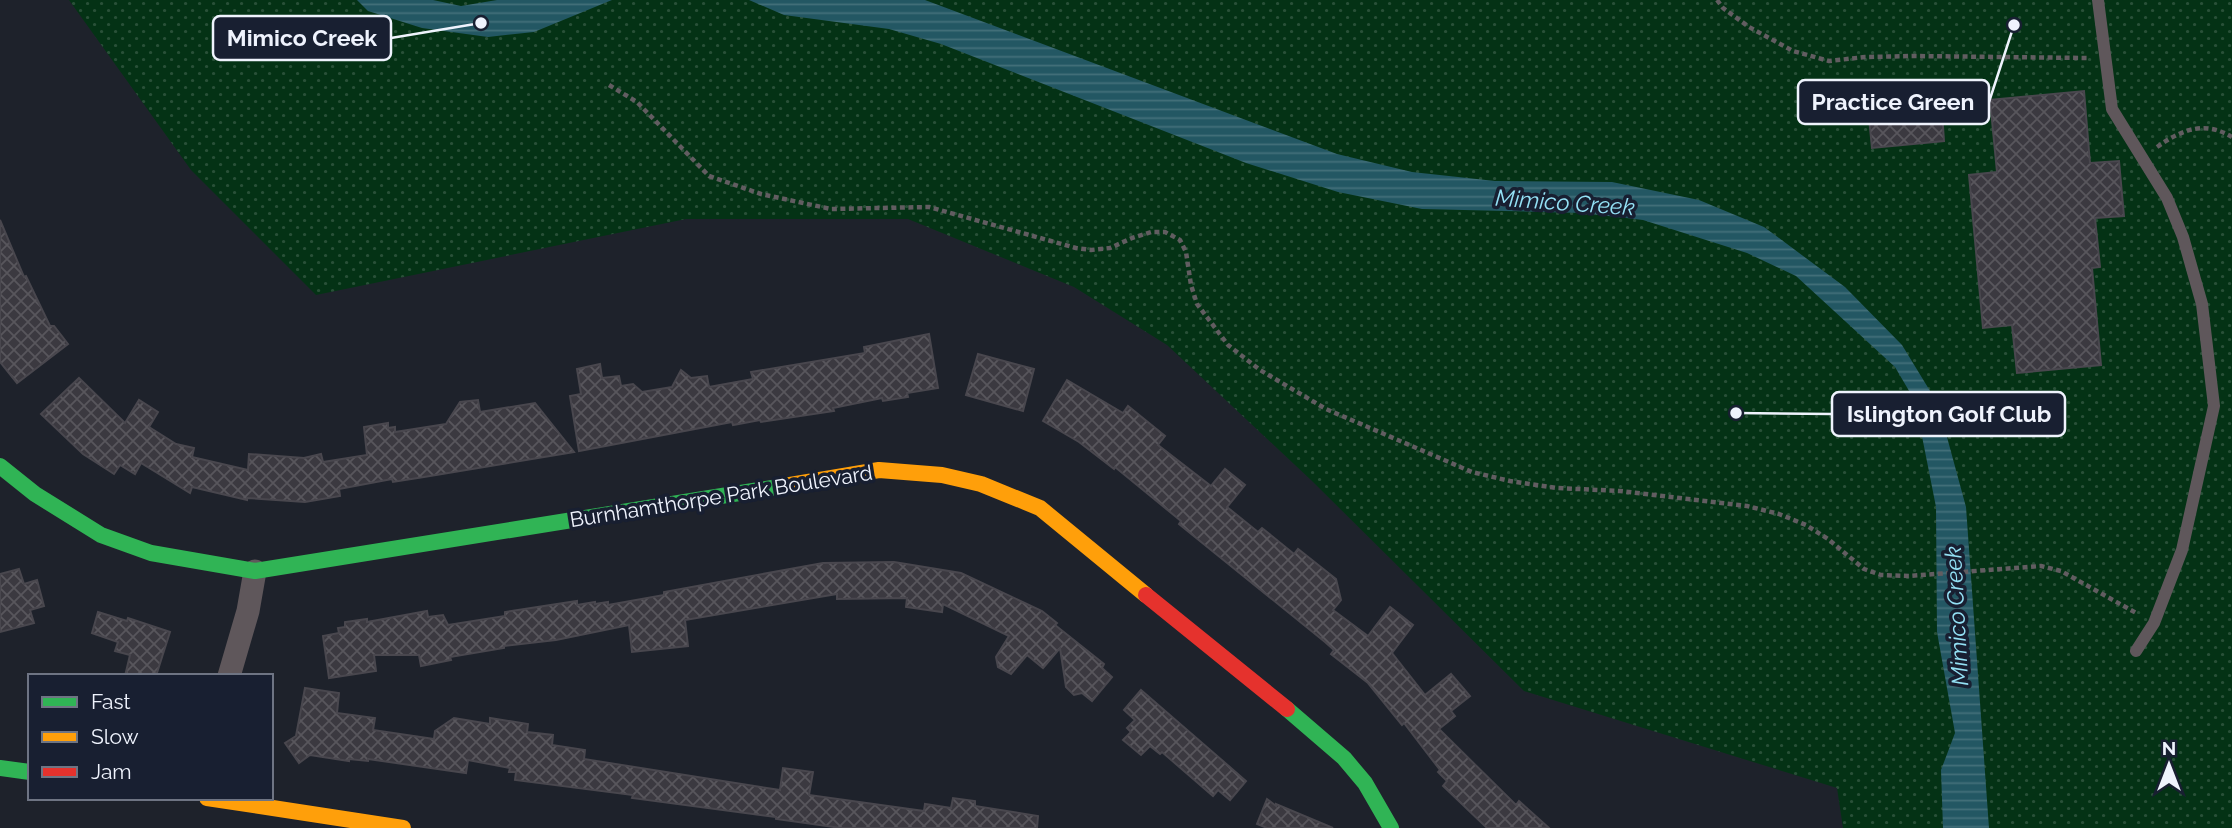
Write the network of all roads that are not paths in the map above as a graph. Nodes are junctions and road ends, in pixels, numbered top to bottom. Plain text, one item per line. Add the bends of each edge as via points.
1 (2098, 0) edge
2 (0, 466) edge
3 (255, 571) junction
4 (2136, 651) dead end
5 (230, 674) edge
6 (0, 768) edge
7 (28, 772) edge
8 (220, 800) edge
9 (1386, 825) edge
10 (403, 828) edge

1 - 4 lane via 2112,109 2167,198 2183,237 2202,304 2214,406 2182,550 2154,623
2 - 3 street, Burnhamthorpe Park Boulevard via 101,535 151,552
3 - 5 street
3 - 9 street, Burnhamthorpe Park Boulevard via 879,470 939,473 1011,492 1040,508 1343,758 1365,783
6 - 7 street
8 - 10 street

